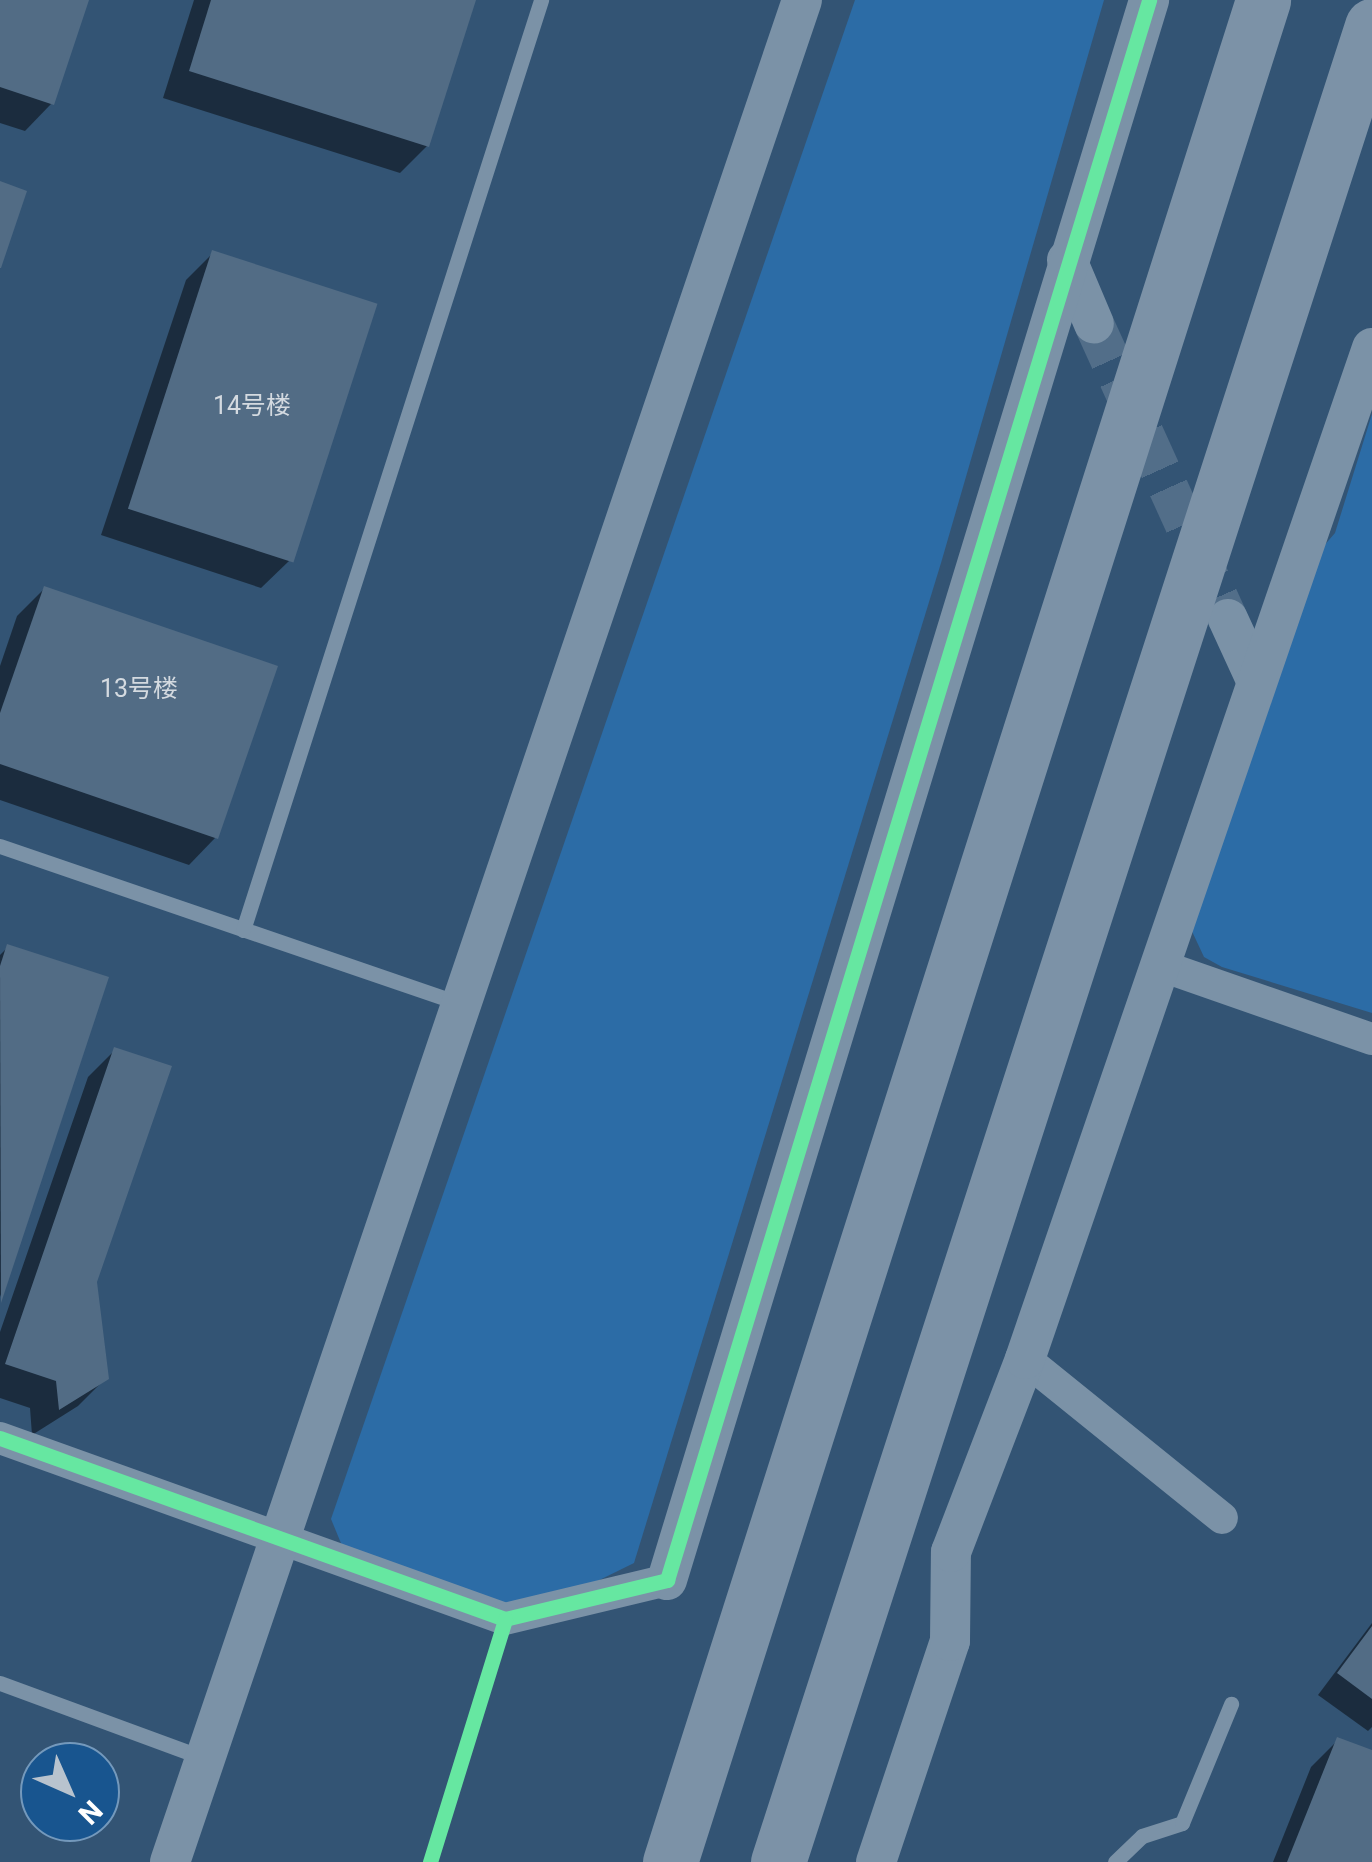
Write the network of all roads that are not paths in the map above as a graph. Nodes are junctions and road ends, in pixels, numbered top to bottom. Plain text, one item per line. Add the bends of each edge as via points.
1 (541, 0) edge
2 (802, 0) edge
3 (1150, 0) edge
4 (1263, 0) edge
5 (1372, 26) edge
6 (1067, 260) junction
7 (1094, 324) tunnel mouth
8 (1372, 348) edge
9 (1228, 619) tunnel mouth
10 (1256, 680) junction
11 (0, 846) edge
12 (243, 930) junction
13 (1159, 966) junction
14 (462, 1004) junction
15 (1372, 1039) edge
16 (1026, 1358) junction
17 (0, 1438) edge
18 (1222, 1518) dead end
19 (280, 1539) junction
20 (667, 1580) joint
21 (0, 1682) edge
22 (1231, 1704) dead end
23 (205, 1758) junction
24 (170, 1862) edge
25 (670, 1862) edge
26 (778, 1862) edge
27 (876, 1862) edge
28 (1115, 1862) edge

1 - 12 lane
2 - 14 street
3 - 6 street
4 - 25 highway
5 - 26 highway
6 - 7 street
6 - 20 street
8 - 10 street
9 - 10 street
10 - 13 street
11 - 12 lane
12 - 14 lane
13 - 15 street
13 - 16 street
14 - 19 street
16 - 18 street
16 - 27 street via 951,1552 950,1641
17 - 19 street
19 - 20 street via 505,1620
19 - 23 street
21 - 23 lane
22 - 28 lane via 1182,1823 1142,1836
23 - 24 street

